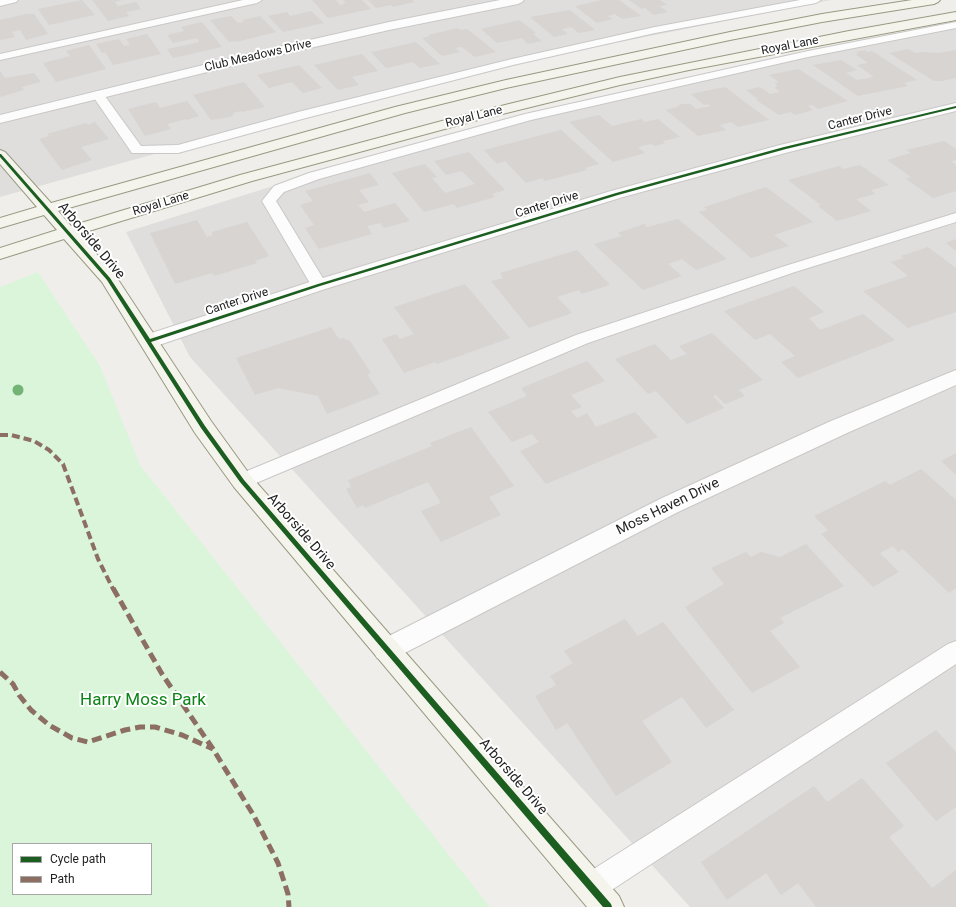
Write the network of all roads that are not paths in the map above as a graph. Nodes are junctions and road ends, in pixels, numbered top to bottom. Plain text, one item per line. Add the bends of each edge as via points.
1 (12, 0) edge
2 (257, 0) edge
3 (518, 0) edge
4 (816, 0) edge
5 (934, 0) edge
6 (799, 1) edge
7 (0, 2) edge
8 (956, 16) edge
9 (956, 25) edge
10 (0, 56) edge
11 (98, 95) junction
12 (956, 106) edge
13 (0, 118) edge
14 (0, 155) edge
15 (47, 209) junction
16 (956, 216) edge
17 (0, 223) edge
18 (68, 232) junction
19 (0, 254) edge
20 (319, 285) junction
21 (149, 341) junction
22 (956, 376) edge
23 (242, 482) junction
24 (386, 650) junction
25 (956, 651) edge
26 (591, 887) junction
27 (608, 907) edge

1 - 7 street
2 - 10 lane
3 - 11 street, Club Meadows Drive via 277,51
4 - 6 lane
5 - 15 main road, Royal Lane via 822,18 513,82 400,110
6 - 11 lane via 519,60 178,149 137,150
8 - 18 main road, Royal Lane via 821,40 620,81 246,178
9 - 20 lane via 793,57 529,117 314,176 279,189 269,201
11 - 13 street, Club Meadows Drive
12 - 20 street, Canter Drive via 785,148 617,194
14 - 15 main road, Arborside Drive
15 - 17 main road, Royal Lane
15 - 18 main road, Arborside Drive
16 - 23 lane via 582,338
18 - 19 main road, Royal Lane
18 - 21 main road, Arborside Drive via 109,279
20 - 21 street, Canter Drive
21 - 23 main road, Arborside Drive via 203,427
22 - 24 street, Moss Haven Drive via 670,505
23 - 24 main road, Arborside Drive
24 - 26 main road, Arborside Drive
25 - 26 lane
26 - 27 main road, Arborside Drive

